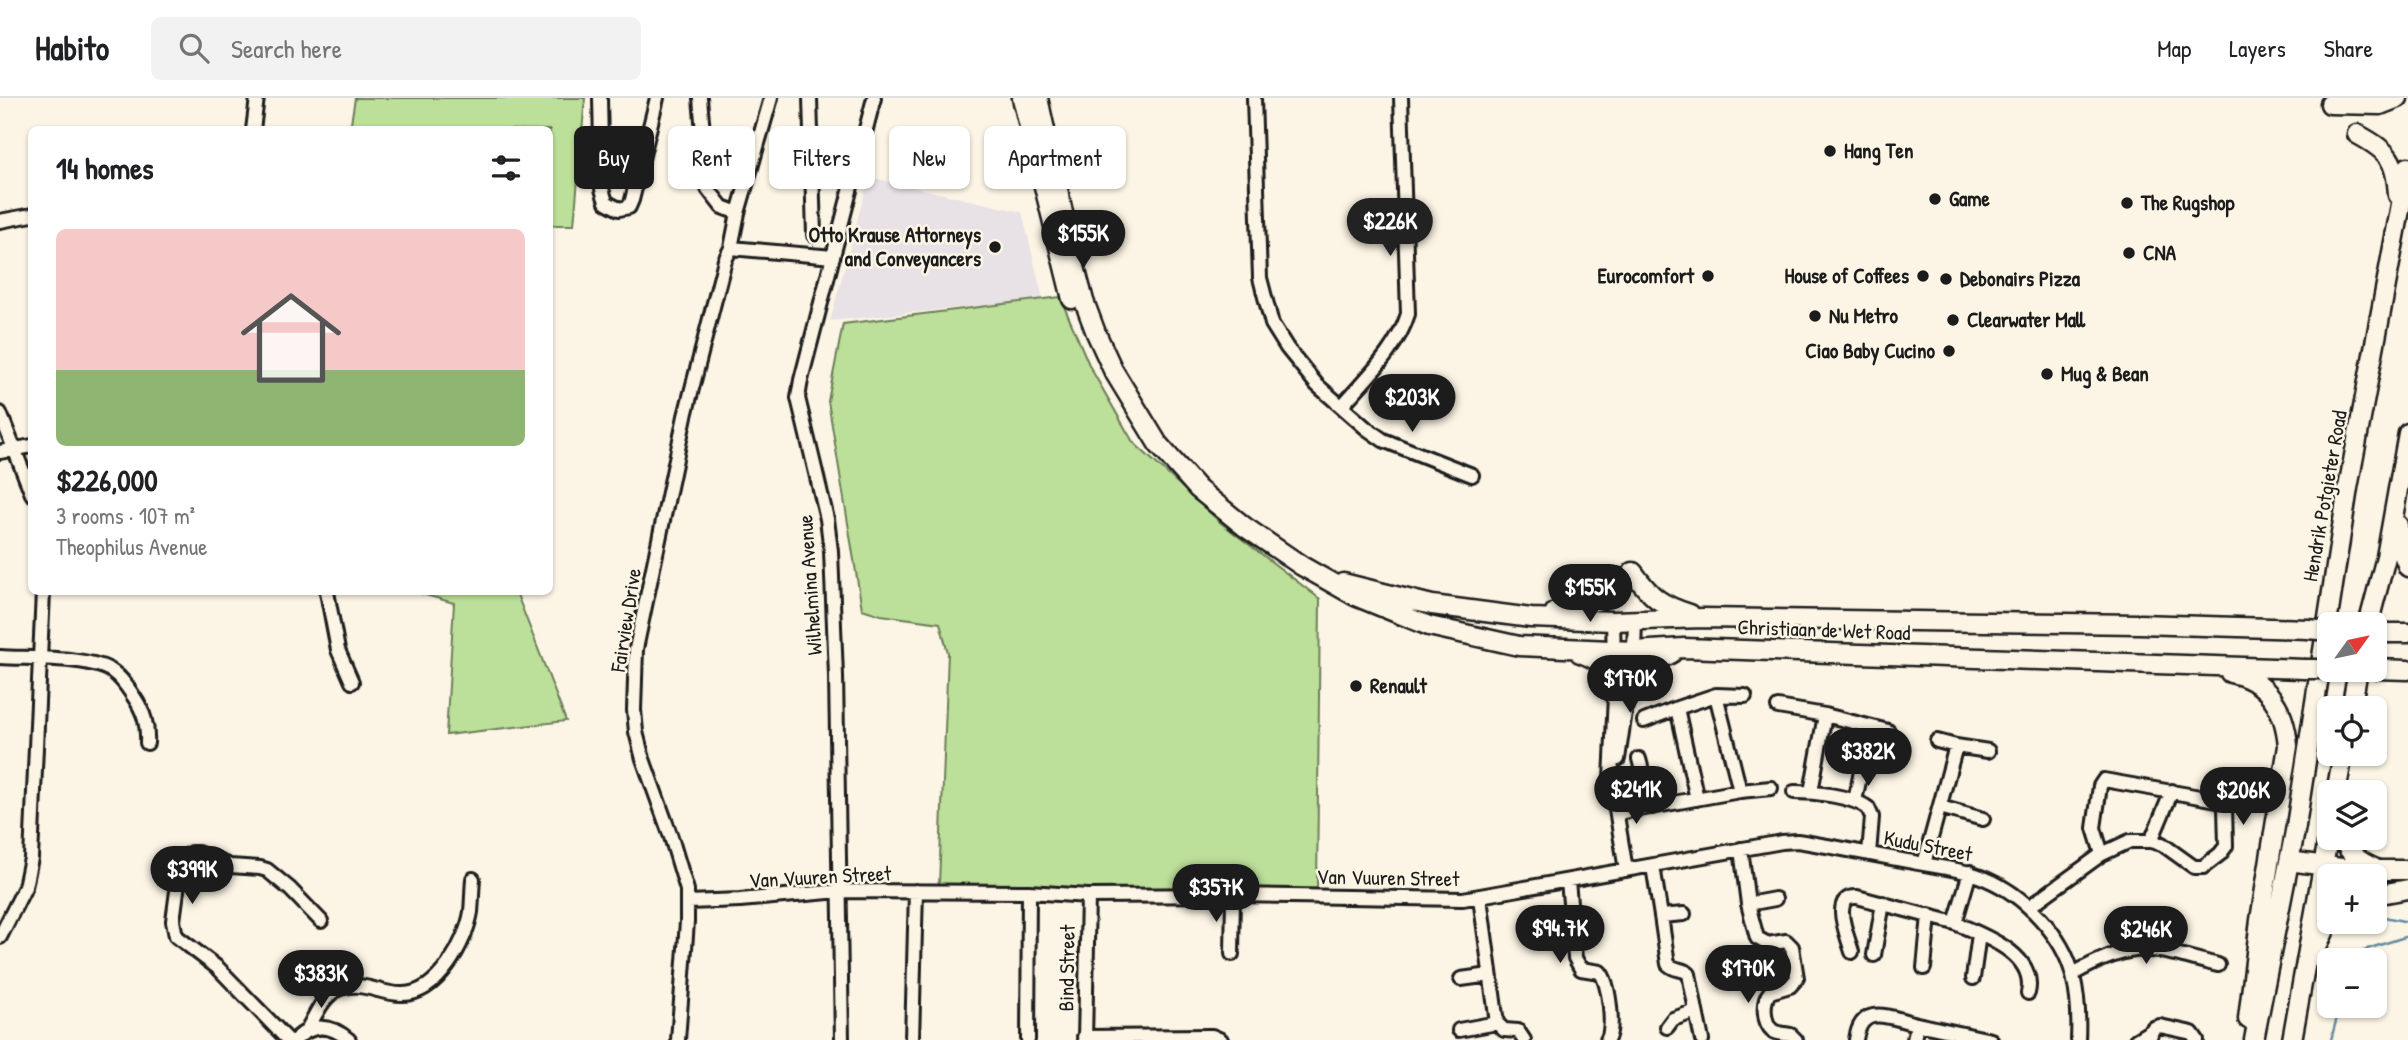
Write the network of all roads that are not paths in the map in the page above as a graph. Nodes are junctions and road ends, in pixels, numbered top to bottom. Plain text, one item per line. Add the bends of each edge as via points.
1 (257, 98) edge
2 (600, 98) edge
3 (657, 98) edge
4 (700, 98) edge
5 (771, 98) edge
6 (810, 98) edge
7 (874, 98) edge
8 (1022, 98) edge
9 (1038, 98) edge
10 (1254, 98) edge
11 (1401, 98) edge
12 (2398, 98) edge
13 (2330, 104) dead end
14 (254, 126) edge
15 (2357, 134) dead end
16 (2408, 167) edge
17 (738, 213) junction
18 (28, 216) edge
19 (2400, 220) junction
20 (0, 221) edge
21 (814, 235) dead end
22 (731, 248) junction
23 (833, 257) junction
24 (1342, 406) junction
25 (0, 413) edge
26 (2408, 433) edge
27 (1158, 444) junction
28 (28, 447) edge
29 (14, 450) junction
30 (0, 452) edge
31 (2405, 459) junction
32 (1472, 475) dead end
33 (28, 484) edge
34 (2408, 567) edge
35 (1330, 580) junction
36 (43, 595) edge
37 (328, 595) edge
38 (2371, 612) edge
39 (1531, 618) junction
40 (1703, 618) junction
41 (1613, 621) junction
42 (1635, 621) junction
43 (2317, 630) edge
44 (2387, 633) edge
45 (2408, 633) edge
46 (1684, 648) junction
47 (1567, 649) junction
48 (1615, 651) junction
49 (1634, 651) junction
50 (0, 657) edge
51 (40, 660) junction
52 (2166, 665) junction
53 (2317, 669) edge
54 (2387, 669) edge
55 (2408, 670) edge
56 (352, 682) dead end
57 (1621, 694) junction
58 (1716, 695) junction
59 (1745, 695) dead end
60 (1779, 707) dead end
61 (1677, 708) junction
62 (1825, 715) junction
63 (1644, 721) dead end
64 (1870, 727) junction
65 (1888, 731) dead end
66 (1937, 741) dead end
67 (147, 743) dead end
68 (1956, 746) junction
69 (1988, 751) dead end
70 (1639, 759) dead end
71 (1771, 788) dead end
72 (1740, 791) junction
73 (2172, 791) junction
74 (1794, 792) dead end
75 (1811, 792) junction
76 (1697, 799) junction
77 (1855, 801) junction
78 (1652, 807) junction
79 (1940, 807) junction
80 (1617, 813) junction
81 (1983, 819) dead end
82 (1789, 841) joint
83 (2151, 841) junction
84 (1741, 849) junction
85 (2348, 850) edge
86 (1869, 854) junction
87 (2102, 854) junction
88 (1924, 864) junction
89 (2362, 864) edge
90 (1653, 866) junction
91 (1626, 870) junction
92 (2288, 870) junction
93 (2408, 870) edge
94 (1970, 873) junction
95 (2387, 874) edge
96 (2317, 876) edge
97 (473, 879) dead end
98 (2387, 880) edge
99 (1568, 881) junction
100 (2408, 887) edge
101 (840, 891) junction
102 (916, 891) junction
103 (1029, 892) junction
104 (2387, 892) edge
105 (1233, 895) junction
106 (1088, 896) junction
107 (1479, 898) junction
108 (1775, 899) dead end
109 (688, 902) junction
110 (1883, 903) junction
111 (1748, 904) junction
112 (2029, 907) junction
113 (2317, 910) edge
114 (1684, 914) dead end
115 (1929, 915) junction
116 (1661, 916) junction
117 (321, 922) dead end
118 (1955, 923) junction
119 (1979, 933) junction
120 (2323, 934) edge
121 (0, 937) edge
122 (1852, 952) dead end
123 (1232, 954) dead end
124 (1874, 955) dead end
125 (2218, 965) dead end
126 (1924, 968) dead end
127 (2073, 974) junction
128 (1490, 975) junction
129 (1973, 978) dead end
130 (1461, 979) dead end
131 (2301, 984) junction
132 (2028, 993) dead end
133 (1696, 1011) junction
134 (1497, 1023) junction
135 (1917, 1024) junction
136 (1667, 1027) dead end
137 (307, 1030) junction
138 (1459, 1031) edge
139 (1768, 1034) edge
140 (2150, 1036) edge
141 (1144, 1037) edge
142 (1085, 1038) edge
143 (288, 1040) edge
144 (295, 1040) edge
145 (349, 1040) edge
146 (678, 1040) edge
147 (842, 1040) edge
148 (912, 1040) edge
149 (1028, 1040) edge
150 (1221, 1040) edge
151 (1524, 1040) edge
152 (1607, 1040) edge
153 (1702, 1040) edge
154 (1796, 1040) edge
155 (1856, 1040) edge
156 (1914, 1040) edge
157 (1991, 1040) edge
158 (2078, 1040) edge
159 (2136, 1040) edge
160 (2197, 1040) edge
161 (2246, 1040) edge
162 (2254, 1040) edge
163 (2292, 1040) edge

1 - 14 street
2 - 3 street via 602,189 606,202 619,209 629,207 632,200
4 - 17 street via 708,189 722,207
5 - 17 street, Fairview Drive
6 - 21 street
7 - 23 street, Wilhelmina Avenue
8 - 27 main road, Christiaan de Wet Road via 1074,306 1116,395 1143,433
9 - 27 main road, Christiaan de Wet Road via 1084,300 1113,370
10 - 24 street via 1259,278 1272,324 1317,385
11 - 24 street via 1408,314 1391,349
12 - 13 main road via 2379,105
15 - 19 main road via 2389,156 2397,178
16 - 19 main road, Hendrik Potgieter Road
17 - 22 street, Fairview Drive
18 - 20 street
19 - 92 main road, Hendrik Potgieter Road via 2348,488
22 - 23 street
22 - 109 street, Fairview Drive via 724,260 688,404 636,649 636,732
23 - 101 street, Wilhelmina Avenue via 798,398 831,551
24 - 32 street via 1383,440
25 - 29 street
26 - 31 main road
27 - 35 main road, Christiaan de Wet Road via 1198,489 1236,520
28 - 29 street
29 - 30 street
29 - 33 street
31 - 34 main road via 2398,525
31 - 38 main road
35 - 39 main road, Christiaan de Wet Road via 1432,605
35 - 47 main road, Christiaan de Wet Road via 1354,596 1429,626 1519,646
36 - 51 street
37 - 56 street via 338,650
39 - 40 main road via 1591,604 1626,575 1661,604
39 - 41 main road, Christiaan de Wet Road
40 - 42 main road, Christiaan de Wet Road
40 - 43 main road, Christiaan de Wet Road, bridge
41 - 42 main road, Christiaan de Wet Road
41 - 48 street
42 - 49 street
44 - 45 main road
46 - 49 main road, Christiaan de Wet Road
46 - 52 main road, Christiaan de Wet Road
46 - 57 main road via 1639,671
47 - 48 main road, Christiaan de Wet Road
47 - 57 main road via 1601,663
48 - 49 main road, Christiaan de Wet Road
48 - 57 street
49 - 57 street
50 - 51 street
51 - 67 street via 97,664 112,671 143,713
51 - 121 street via 31,858 25,887
52 - 53 main road, Christiaan de Wet Road, bridge
52 - 161 main road via 2250,679 2274,699 2286,729 2286,757
54 - 55 main road
57 - 80 street via 1610,764
58 - 59 street
58 - 61 street
58 - 72 street
60 - 62 street
61 - 63 street
61 - 76 street
62 - 64 street
62 - 75 street
64 - 65 street
64 - 77 street
66 - 68 street
68 - 69 street
68 - 79 street
70 - 78 street
71 - 72 street
72 - 76 street
73 - 83 street
73 - 83 street via 2221,803 2226,811 2226,846 2197,868
73 - 87 street via 2108,780 2101,783 2094,828
74 - 75 street
75 - 77 street
76 - 78 street
77 - 86 street via 1868,808 1872,817
78 - 80 street
79 - 81 street
79 - 88 street
80 - 91 street
82 - 84 street, Van Vuuren Street
82 - 86 street, Kudu Street
83 - 87 street via 2130,841
84 - 90 street, Van Vuuren Street
84 - 111 street
85 - 89 main road
86 - 88 street, Kudu Street
87 - 112 street
88 - 94 street, Kudu Street
90 - 91 street, Van Vuuren Street
90 - 116 street
91 - 99 street, Van Vuuren Street
92 - 96 main road
92 - 162 main road, Hendrik Potgieter Road
93 - 95 main road
94 - 112 street, Kudu Street via 2009,891
94 - 118 street
97 - 137 street via 466,929 437,978 415,993 341,987 332,991
98 - 100 main road
99 - 107 street, Van Vuuren Street
99 - 152 street via 1574,958 1581,969 1600,972 1606,981 1612,1031
100 - 104 main road
101 - 102 street, Van Vuuren Street
101 - 109 street, Van Vuuren Street
101 - 147 street, Wilhelmina Avenue
102 - 103 street, Van Vuuren Street
102 - 148 street
103 - 106 street, Van Vuuren Street
103 - 149 street
105 - 106 street, Van Vuuren Street
105 - 107 street, Van Vuuren Street
105 - 123 street
106 - 142 street, Bind Street
107 - 128 street
108 - 111 street
109 - 146 street, Fairview Drive
110 - 115 street
110 - 122 street via 1853,896 1843,902
110 - 124 street
111 - 139 street via 1757,938 1768,944 1790,943 1797,972 1790,986 1766,995
112 - 127 street, Kudu Street via 2050,930
113 - 131 main road
114 - 116 street
115 - 118 street
115 - 126 street
116 - 133 street via 1668,964 1689,974
117 - 143 street via 267,870 230,866 198,853 181,861 173,921 176,936 212,962
118 - 119 street
119 - 129 street
119 - 132 street via 2020,959 2031,981
120 - 131 main road
125 - 127 street via 2168,951 2129,950
127 - 158 street, Kudu Street
128 - 130 street
128 - 134 street
131 - 163 main road
133 - 136 street via 1673,1019
133 - 153 street
134 - 138 street
134 - 151 street via 1504,1030 1518,1031
135 - 155 street via 1870,1016 1858,1027
135 - 156 street
135 - 157 street
137 - 144 street
137 - 145 street via 327,1027
139 - 154 street via 1791,1035
140 - 159 street
140 - 160 street via 2153,1028 2160,1026 2192,1033
141 - 142 street
141 - 150 street via 1212,1036

